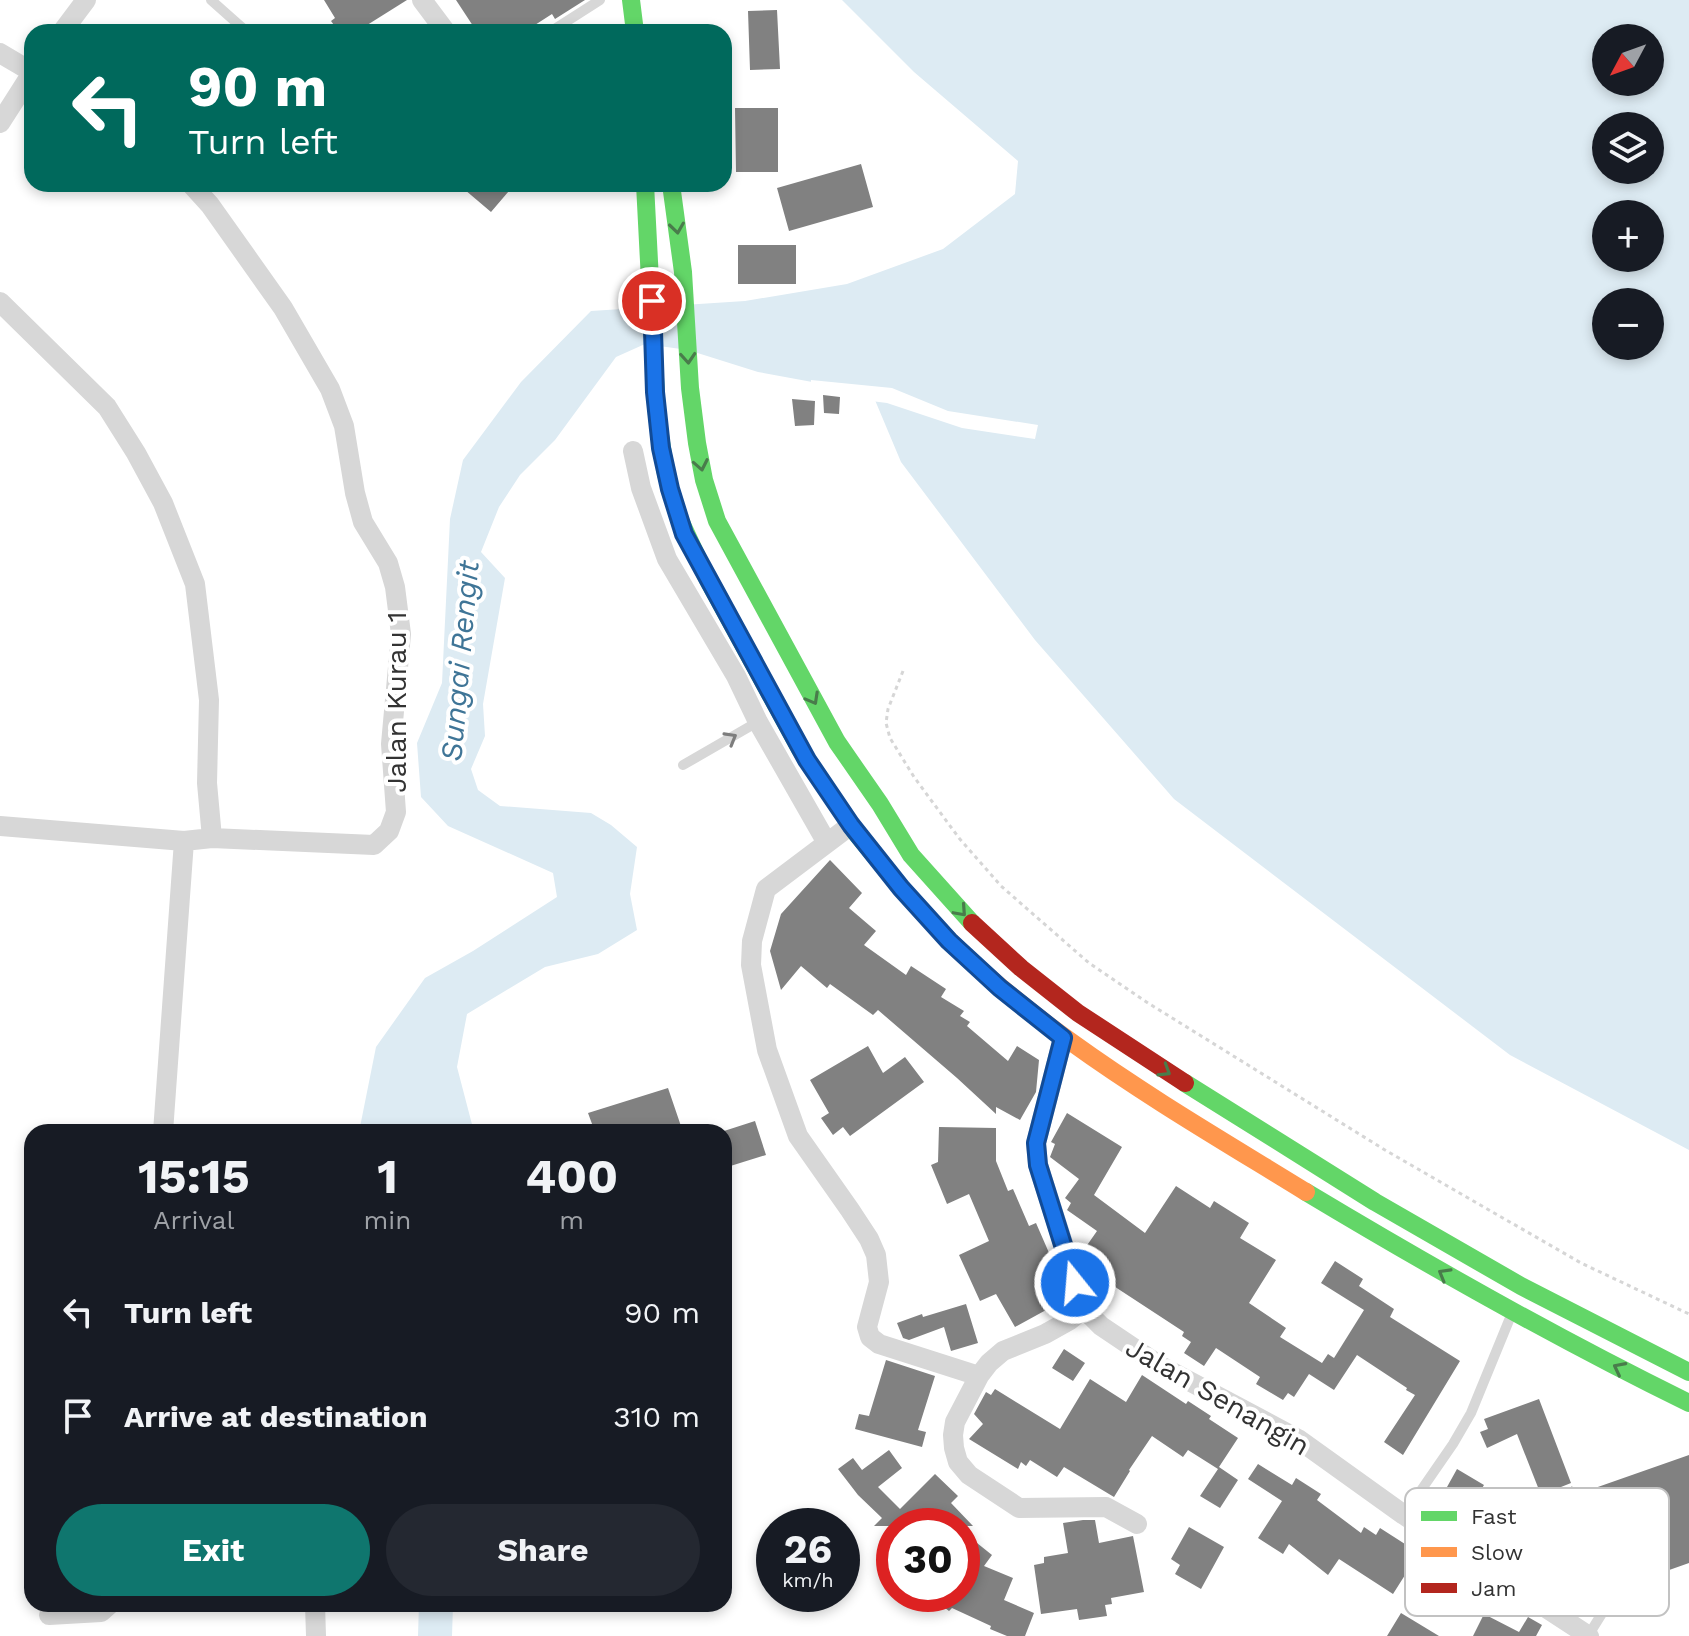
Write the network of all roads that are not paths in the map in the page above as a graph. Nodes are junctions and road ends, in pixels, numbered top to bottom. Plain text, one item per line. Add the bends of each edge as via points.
1 (86, 0) edge
2 (211, 0) edge
3 (422, 0) edge
4 (600, 0) edge
5 (631, 0) edge
6 (68, 24) edge
7 (238, 24) edge
8 (440, 24) edge
9 (562, 24) edge
10 (634, 24) edge
11 (0, 53) edge
12 (24, 67) edge
13 (24, 85) edge
14 (0, 123) edge
15 (198, 192) edge
16 (643, 192) edge
17 (672, 192) edge
18 (0, 302) edge
19 (633, 451) dead end
20 (779, 710) junction
21 (758, 722) junction
22 (683, 765) dead end
23 (851, 825) junction
24 (0, 826) edge
25 (212, 838) junction
26 (184, 841) junction
27 (827, 843) junction
28 (1063, 1038) junction
29 (164, 1124) edge
30 (1084, 1309) junction
31 (1512, 1313) junction
32 (1689, 1372) edge
33 (979, 1376) junction
34 (1689, 1403) edge
35 (1423, 1488) edge
36 (1404, 1515) edge
37 (1137, 1524) dead end
38 (101, 1612) edge
39 (315, 1612) edge
40 (49, 1615) dead end
41 (1558, 1616) edge
42 (1600, 1616) edge
43 (316, 1636) edge
44 (1588, 1636) edge

1 - 6 street
2 - 7 lane
3 - 8 street
4 - 9 lane
5 - 10 main road
11 - 12 street
13 - 14 street
15 - 25 street, Jalan Kurau 1 via 283,308 330,389 344,426 363,522 388,563 395,587 401,634 391,744 396,812 389,831 374,845
16 - 20 main road via 655,392 667,475 684,534
17 -> 32 main road via 697,443 717,521 837,742 911,855 1021,968 1151,1062 1375,1202 1521,1286
18 - 25 street via 107,407 163,503 195,584 209,700
19 - 21 street via 667,559
20 - 21 lane
20 - 23 main road
22 -> 21 lane
21 - 27 street
23 - 27 street
23 - 28 main road via 949,941
24 - 26 street, Jalan Kurau 1
25 - 26 street, Jalan Kurau 1
26 - 29 street
27 - 33 street via 766,889 755,923 751,965 767,1050 798,1136 876,1255 879,1282 867,1327 870,1337
28 - 30 street via 1036,1143 1038,1165
31 -> 28 main road via 1365,1229
30 - 33 street via 1045,1334 1003,1351
30 - 36 street, Jalan Senangin via 1159,1365 1298,1439
34 -> 31 main road
31 - 35 lane via 1471,1413
33 - 37 street via 953,1435 958,1462 969,1475 1019,1508 1106,1507
38 - 40 street
39 - 43 street
41 - 44 street, Jalan Senangin
42 - 44 lane

